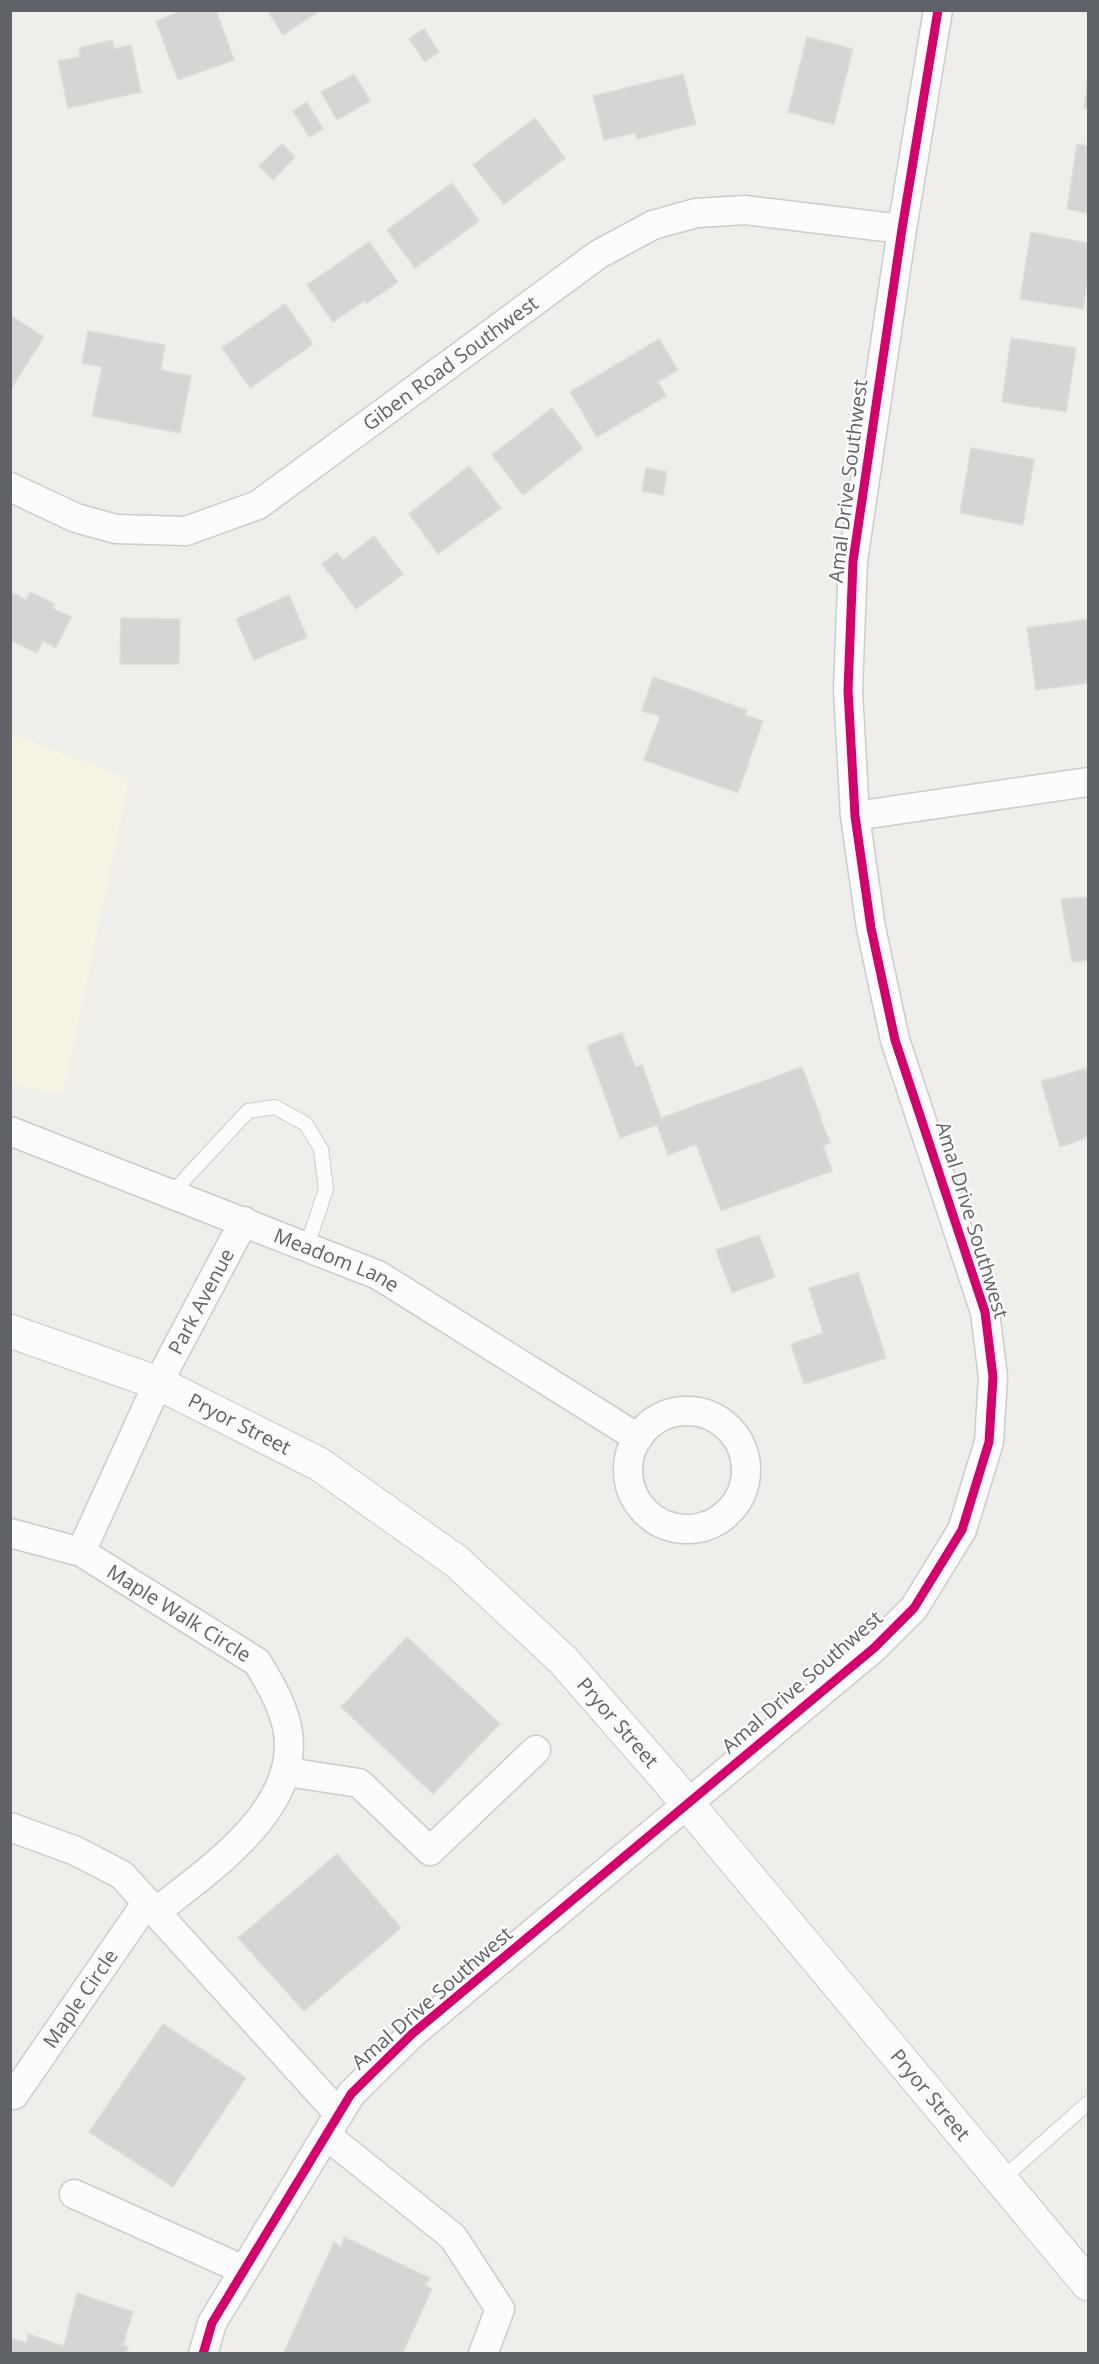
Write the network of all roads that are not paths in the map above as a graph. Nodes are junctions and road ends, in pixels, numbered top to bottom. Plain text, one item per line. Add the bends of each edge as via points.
1 (938, 10) edge
2 (902, 229) junction
3 (10, 487) edge
4 (1089, 782) edge
5 (855, 816) junction
6 (10, 1131) edge
7 (172, 1193) junction
8 (244, 1221) junction
9 (307, 1246) junction
10 (10, 1332) edge
11 (158, 1383) junction
12 (638, 1438) junction
13 (10, 1533) edge
14 (81, 1552) junction
15 (536, 1750) dead end
16 (286, 1772) junction
17 (687, 1804) junction
18 (10, 1827) edge
19 (152, 1907) junction
20 (14, 2096) dead end
21 (1089, 2103) edge
22 (332, 2124) junction
23 (1001, 2180) junction
24 (74, 2194) dead end
25 (244, 2270) junction
26 (1089, 2284) edge
27 (203, 2354) edge
28 (483, 2354) edge

1 - 2 street, Amal Drive Southwest
2 - 3 street, Giben Road Southwest via 745,210 696,213 653,225 599,254 258,505 186,531 116,529 76,518
2 - 5 street, Amal Drive Southwest via 853,561 848,690
4 - 5 street
5 - 17 street, Amal Drive Southwest via 871,928 896,1040 985,1312 993,1377 989,1442 962,1530 914,1608 874,1648
6 - 7 street, Meadom Lane
7 - 8 street, Meadom Lane
7 - 9 lane via 248,1111 275,1107 306,1124 321,1149 326,1189
8 - 9 street, Meadom Lane
8 - 11 street, Park Avenue
9 - 12 street, Meadom Lane via 378,1275
10 - 11 main road, Pryor Street
11 - 14 street, Park Avenue
11 - 17 main road, Pryor Street via 320,1464 456,1561 563,1660
12 - 12 street via 645,1426 669,1411 708,1412 739,1437 748,1474 744,1491 721,1520 711,1525 701,1529 664,1525 648,1515 631,1490 628,1457
13 - 14 street, Maple Walk Circle
14 - 16 street, Maple Walk Circle via 257,1662 274,1690 288,1733
15 - 16 street via 430,1851 359,1783
16 - 19 street, Maple Walk Circle via 263,1816 236,1847
17 - 22 street, Amal Drive Southwest via 412,2034 351,2094
17 - 23 main road, Pryor Street
18 - 19 street via 76,1851 122,1875
19 - 20 street, Maple Circle
19 - 22 street
21 - 23 lane
22 - 25 street, Amal Drive Southwest
22 - 28 street via 453,2237 500,2309
23 - 26 main road, Pryor Street
24 - 25 street
25 - 27 street, Amal Drive Southwest via 212,2323

